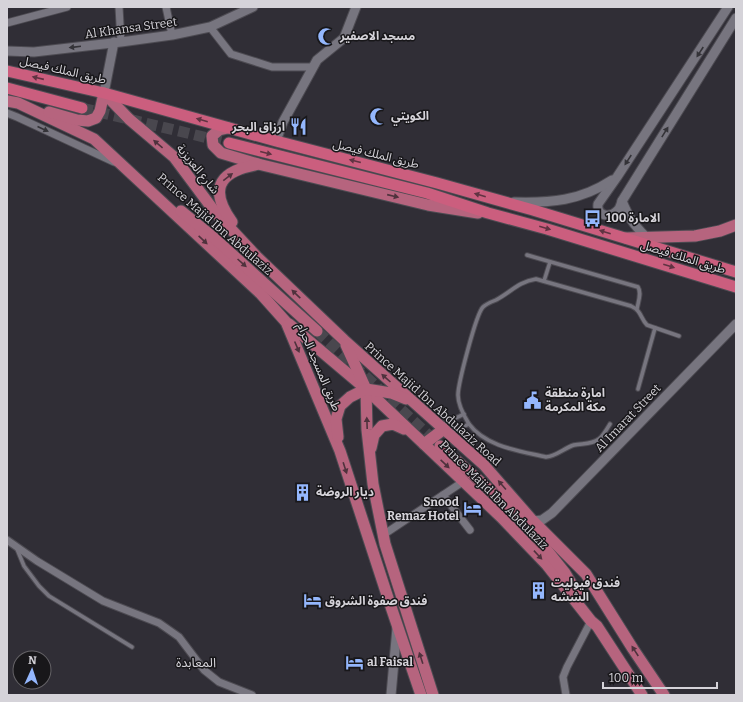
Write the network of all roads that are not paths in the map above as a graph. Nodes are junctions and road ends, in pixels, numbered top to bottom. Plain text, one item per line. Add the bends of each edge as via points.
1 (67, 7) edge
2 (119, 7) edge
3 (166, 7) edge
4 (253, 7) edge
5 (356, 7) edge
6 (728, 7) edge
7 (39, 11) edge
8 (736, 18) edge
9 (7, 22) edge
10 (210, 27) junction
11 (715, 28) junction
12 (726, 34) junction
13 (172, 35) junction
14 (117, 42) junction
15 (7, 51) edge
16 (313, 67) junction
17 (7, 71) edge
18 (7, 88) edge
19 (104, 93) junction
20 (7, 101) edge
21 (18, 103) junction
22 (82, 108) tunnel mouth
23 (7, 113) edge
24 (228, 128) junction
25 (94, 140) junction
26 (276, 141) junction
27 (228, 143) tunnel mouth
28 (258, 164) junction
29 (123, 166) junction
30 (617, 177) junction
31 (622, 201) junction
32 (504, 202) junction
33 (507, 218) junction
34 (736, 225) edge
35 (646, 237) junction
36 (624, 238) junction
37 (527, 255) dead end
38 (257, 257) junction
39 (550, 262) junction
40 (736, 272) edge
41 (544, 281) junction
42 (734, 288) edge
43 (637, 309) junction
44 (286, 322) junction
45 (736, 324) edge
46 (655, 328) junction
47 (317, 331) tunnel mouth
48 (679, 336) dead end
49 (344, 340) junction
50 (366, 389) junction
51 (638, 389) dead end
52 (413, 401) junction
53 (464, 414) junction
54 (469, 424) junction
55 (610, 424) dead end
56 (445, 430) junction
57 (411, 432) junction
58 (424, 444) junction
59 (440, 446) tunnel mouth
60 (340, 451) junction
61 (370, 455) junction
62 (464, 481) junction
63 (443, 495) junction
64 (552, 513) junction
65 (534, 521) junction
66 (470, 530) dead end
67 (383, 535) junction
68 (547, 535) junction
69 (7, 540) edge
70 (16, 546) junction
71 (594, 623) junction
72 (397, 626) junction
73 (132, 647) dead end
74 (252, 695) edge
75 (391, 695) edge
76 (421, 695) edge
77 (433, 695) edge
78 (566, 695) edge
79 (642, 695) edge
80 (664, 695) edge

1 - 7 street
2 - 14 street
3 - 13 street
4 - 10 street, Al Khansa Street
5 - 16 street via 344,38 317,60
6 - 11 street
7 - 9 street
8 - 12 street
10 - 13 street, Al Khansa Street
10 - 16 street via 231,54 272,67
11 - 12 street
11 -> 30 street
31 -> 12 street
13 - 14 street, Al Khansa Street
14 -> 15 street, Al Khansa Street via 34,52
14 - 19 street
16 - 26 street via 283,122
19 -> 17 highway, طريق الملك فيصل
18 - 22 highway
19 - 21 main road via 96,118 88,121
24 -> 19 highway, طريق الملك فيصل
38 -> 19 main road, شارع العزيزية via 215,212 174,157 129,119
20 - 21 main road, طريق المسجد الحرام
21 - 25 main road, طريق المسجد الحرام
23 -> 29 street
24 - 26 highway, طريق الملك فيصل
24 - 28 main road via 219,130 212,136 213,145 221,153
25 - 29 main road, طريق المسجد الحرام
25 -> 47 main road, Prince Majid Ibn Abdulaziz via 213,237
32 -> 26 highway, طريق الملك فيصل
27 -> 33 highway, طريق الملك فيصل via 427,194
28 -> 33 main road via 428,205
38 -> 28 main road via 226,214 219,186 224,178 238,170
29 -> 44 main road, طريق المسجد الحرام via 261,294
30 - 31 street via 597,209 600,213 608,215 618,210
30 - 32 street via 582,195 561,200 540,203
31 - 35 street via 632,222
36 -> 32 highway, طريق الملك فيصل
33 -> 42 highway, طريق الملك فيصل
34 - 35 main road via 695,236
35 - 36 main road
36 - 40 highway, طريق الملك فيصل
37 - 39 lane
49 -> 38 main road, شارع العزيزية
39 - 41 lane
39 - 43 lane via 638,287 640,294
41 - 43 lane
41 - 53 lane via 536,279 520,284 488,303 480,311 459,385 459,401
43 - 46 lane via 644,322
44 - 50 main road, Prince Majid Ibn Abdulaziz
44 -> 60 main road, طريق المسجد الحرام
45 - 64 street, Al Imarat Street
46 - 48 lane
46 - 51 lane
49 - 50 main road
52 -> 49 main road, Prince Majid Ibn Abdulaziz Road
50 - 52 main road via 391,393
50 - 57 main road, Prince Majid Ibn Abdulaziz
50 - 60 main road via 350,397 340,406 336,419
61 -> 50 main road
52 - 56 main road, Prince Majid Ibn Abdulaziz Road
53 - 54 lane
53 - 56 lane
54 - 55 lane via 480,435 494,443 546,457 551,457 573,445 599,439
54 - 56 lane
56 - 58 main road
65 -> 56 main road, Prince Majid Ibn Abdulaziz Road via 484,465
57 - 58 main road, Prince Majid Ibn Abdulaziz
57 - 61 main road via 393,424 382,426 374,435
58 -> 62 main road, Prince Majid Ibn Abdulaziz
59 - 71 main road, Prince Majid Ibn Abdulaziz via 530,529 565,573
60 -> 72 main road, طريق المسجد الحرام
61 - 67 main road
62 - 63 street
62 -> 71 main road, Prince Majid Ibn Abdulaziz via 547,565
63 - 66 street
63 - 67 street
64 - 65 street, Al Imarat Street via 542,520
64 - 68 street via 548,521
65 - 68 main road, Prince Majid Ibn Abdulaziz Road
77 -> 67 main road
80 -> 68 main road, Prince Majid Ibn Abdulaziz Road via 586,574
69 - 70 street
70 - 73 lane via 24,566 49,596
70 - 74 street via 103,601 159,623 179,637 204,670 219,682
71 - 78 street via 563,677
71 - 79 main road, Prince Majid Ibn Abdulaziz
72 - 75 street
72 - 76 main road, طريق المسجد الحرام

